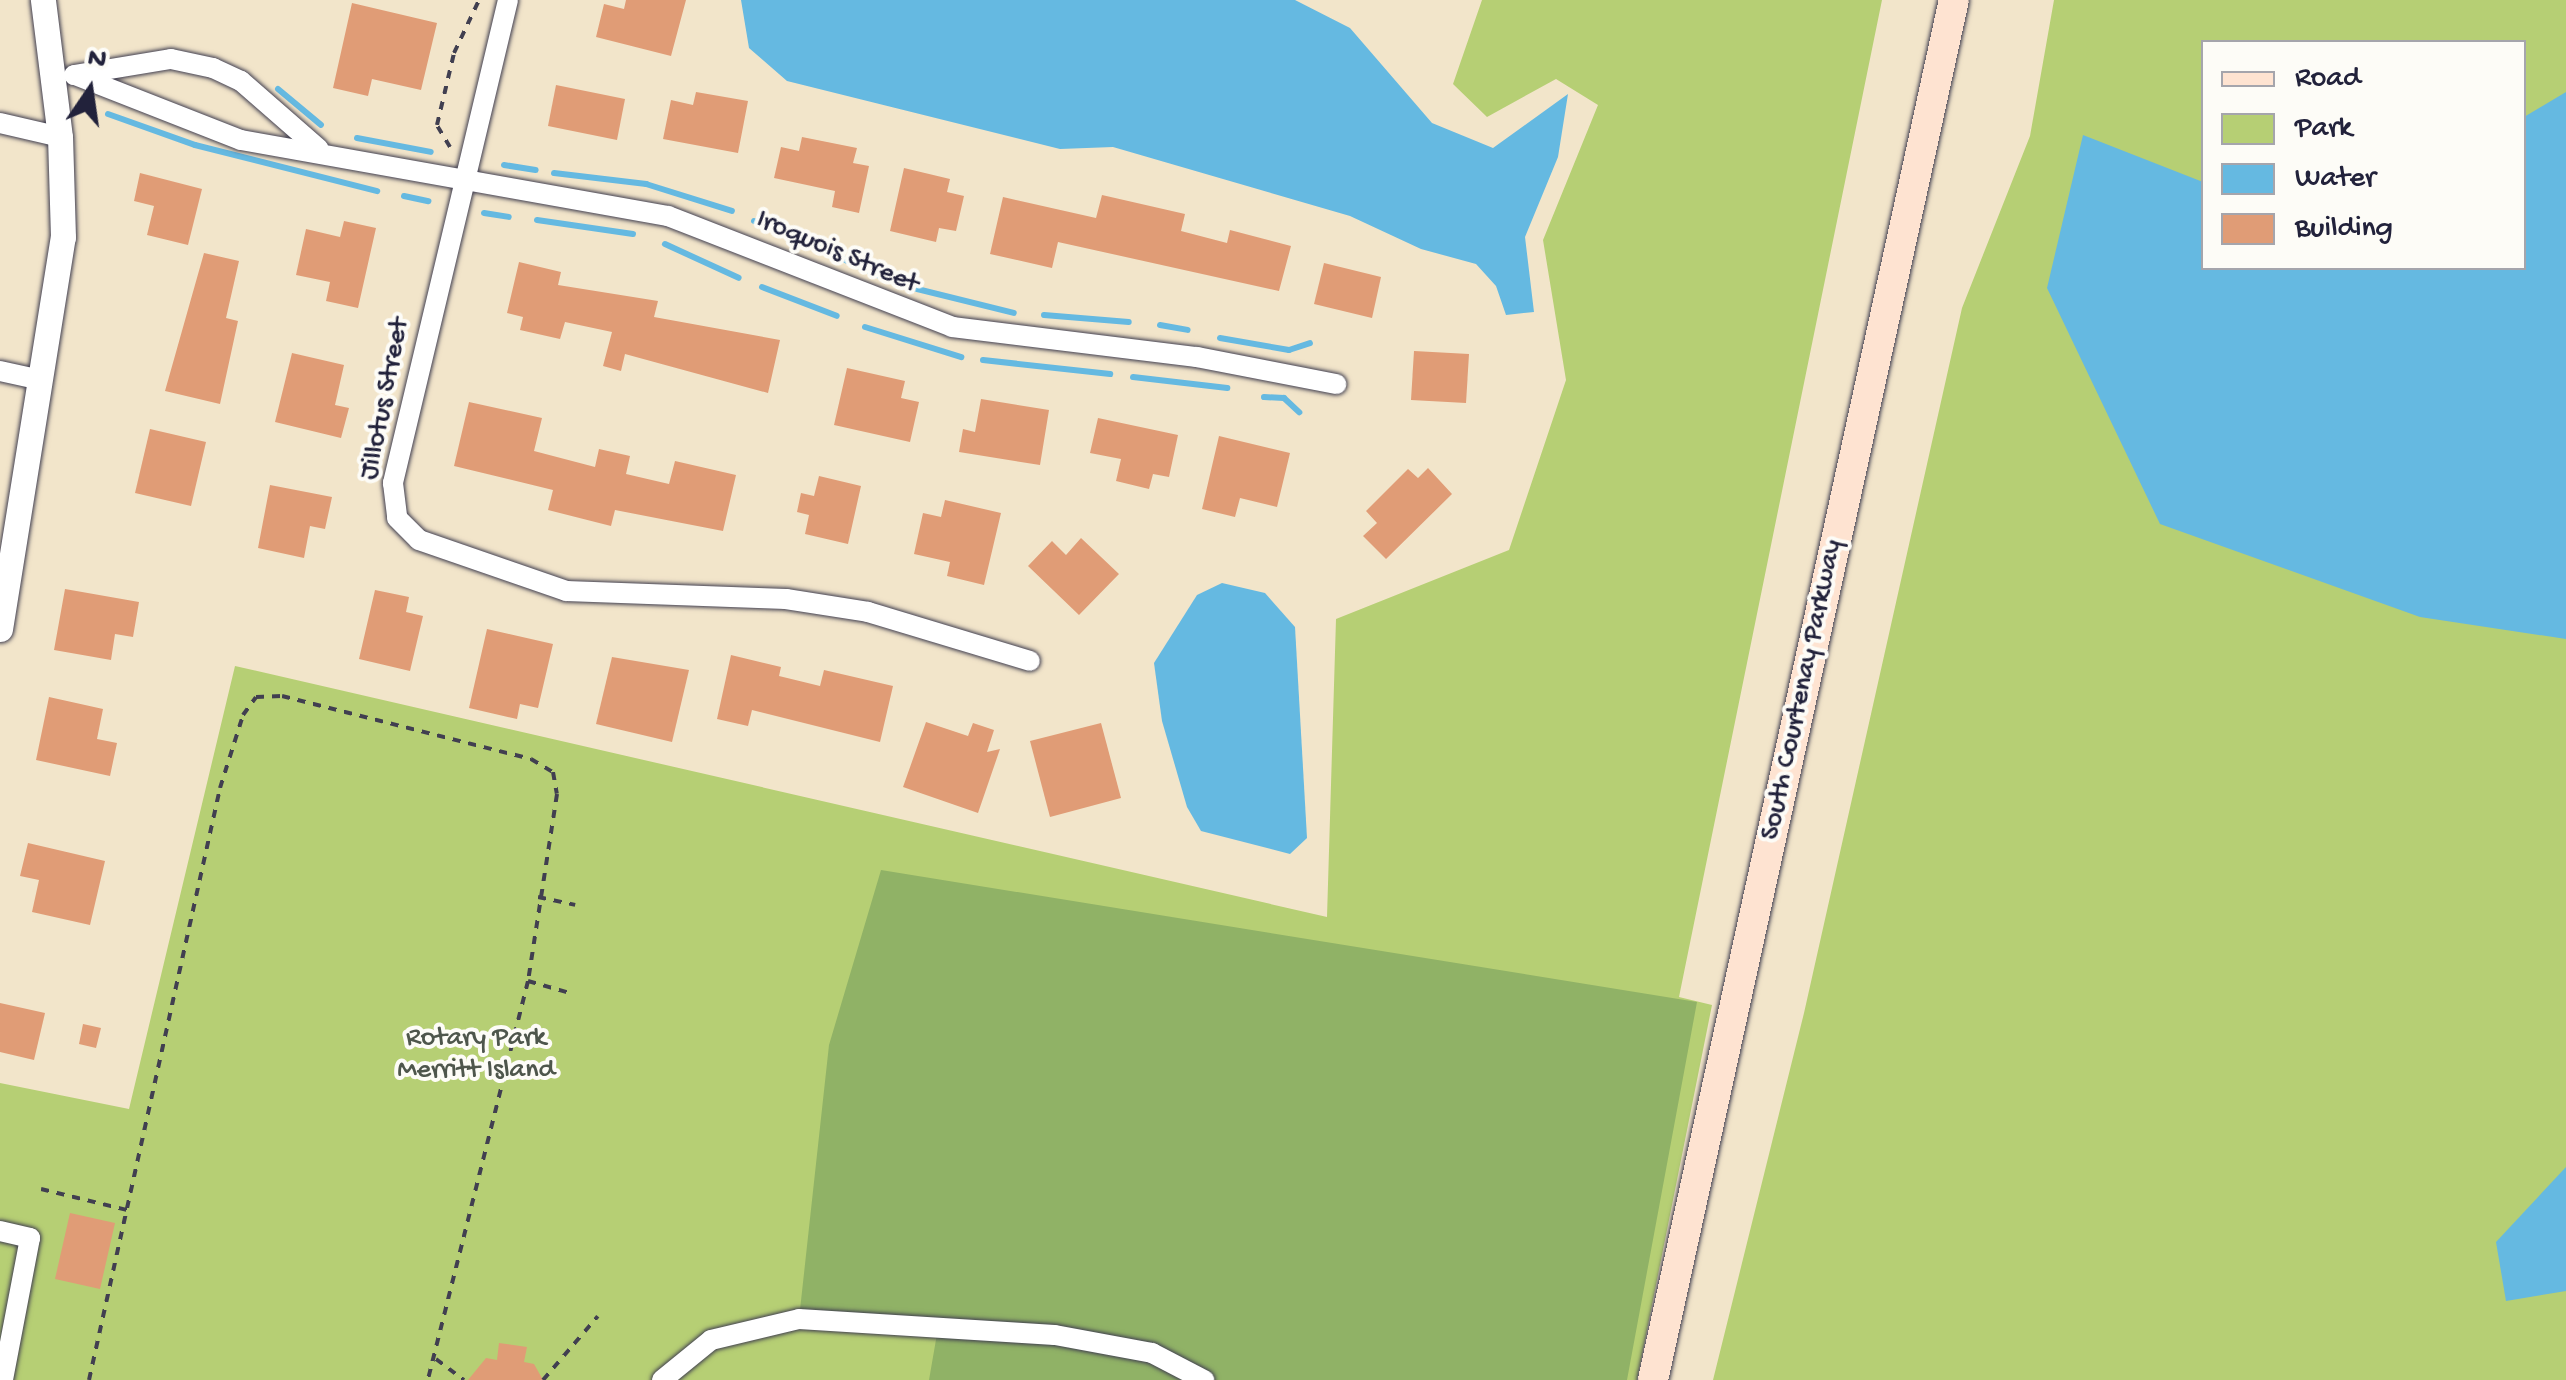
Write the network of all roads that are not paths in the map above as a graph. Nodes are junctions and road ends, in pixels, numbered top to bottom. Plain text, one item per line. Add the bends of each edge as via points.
1 (43, 0) edge
2 (508, 0) edge
3 (1954, 0) edge
4 (64, 75) junction
5 (0, 123) edge
6 (60, 137) junction
7 (321, 151) junction
8 (460, 183) junction
9 (0, 371) edge
10 (41, 380) junction
11 (1336, 384) dead end
12 (0, 629) edge
13 (1030, 661) dead end
14 (0, 1231) edge
15 (3, 1380) edge
16 (662, 1380) edge
17 (1204, 1380) edge
18 (1653, 1380) edge

1 - 4 street
2 - 8 street, Jillotus Street
3 - 18 main road, South Courtenay Parkway
4 - 6 street
4 - 7 street, Iroquois Street via 242,140
4 - 7 street, Iroquois Street via 171,59 213,68 241,81
5 - 6 street
6 - 10 street via 62,237
7 - 8 street, Iroquois Street
8 - 11 street, Iroquois Street via 686,221 952,328 1197,357
8 - 13 street, Jillotus Street via 393,483 398,518 419,540 566,591 786,599 868,612
9 - 10 street
10 - 12 street
14 - 15 street via 30,1238
16 - 17 street via 711,1340 800,1319 1055,1335 1152,1353

